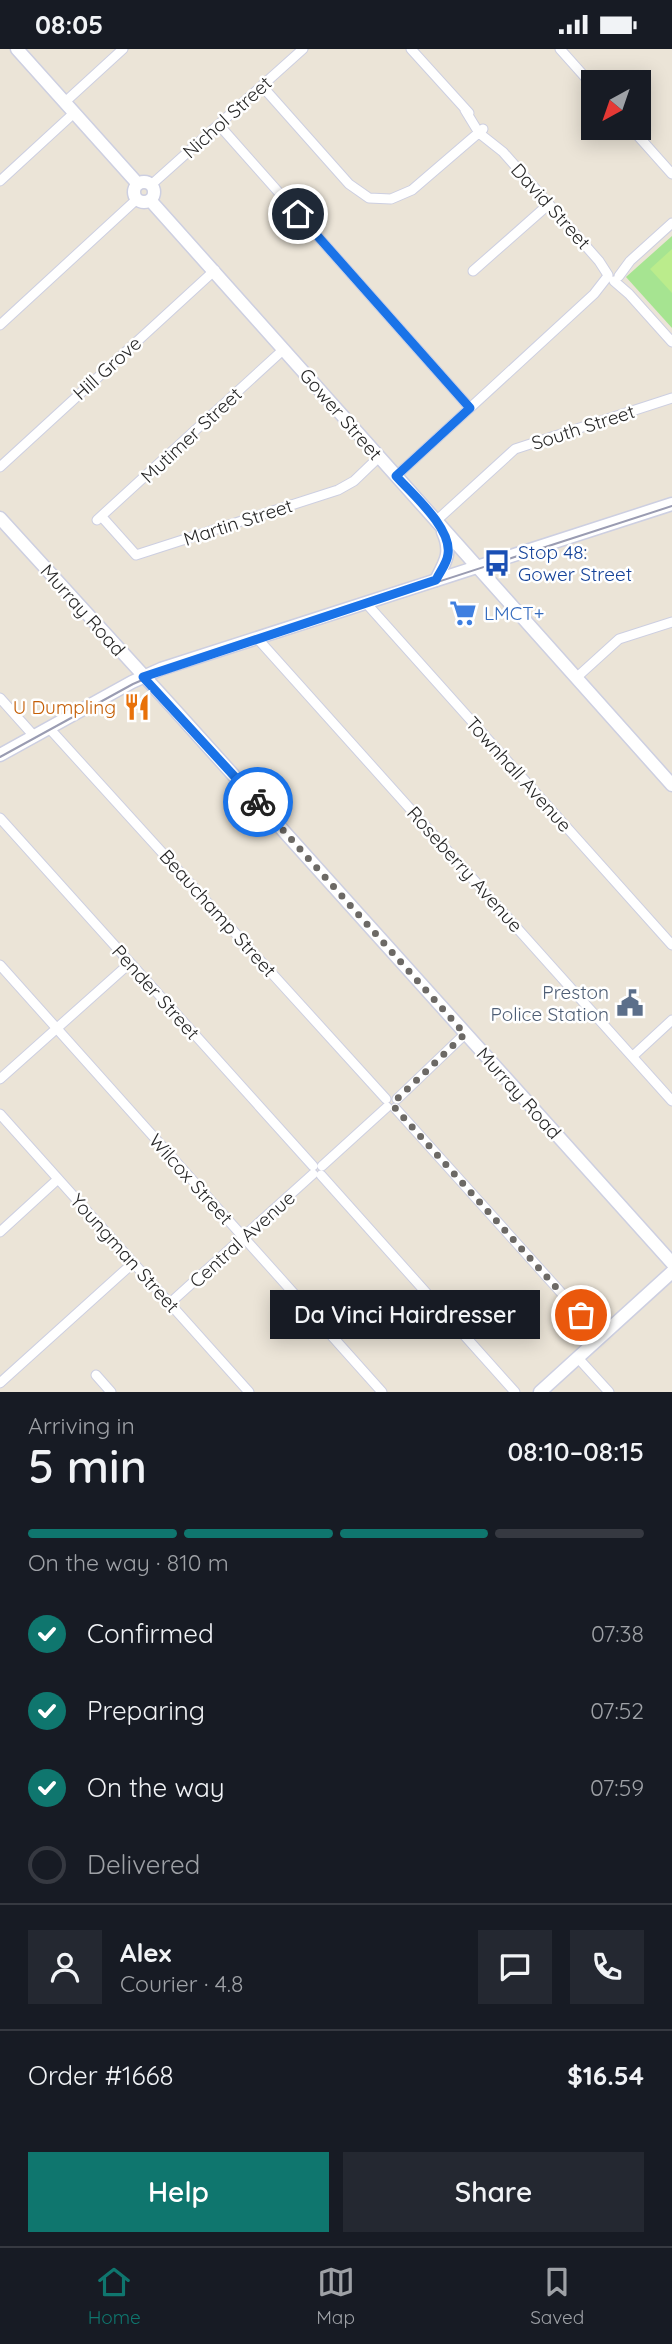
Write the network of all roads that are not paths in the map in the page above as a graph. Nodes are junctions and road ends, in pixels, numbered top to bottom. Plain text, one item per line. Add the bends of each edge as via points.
1 (17, 49) edge
2 (123, 49) edge
3 (303, 49) edge
4 (560, 49) edge
5 (416, 51) edge
6 (581, 73) edge
7 (262, 86) junction
8 (65, 102) junction
9 (74, 113) junction
10 (219, 125) junction
11 (481, 131) junction
12 (642, 140) edge
13 (672, 174) edge
14 (0, 181) edge
15 (145, 185) junction
16 (137, 199) junction
17 (150, 200) junction
18 (549, 204) junction
19 (672, 223) edge
20 (215, 270) junction
21 (473, 271) dead end
22 (613, 276) junction
23 (0, 325) edge
24 (672, 342) edge
25 (284, 349) junction
26 (672, 398) edge
27 (470, 408) junction
28 (379, 457) junction
29 (0, 467) edge
30 (396, 476) junction
31 (672, 504) edge
32 (0, 518) edge
33 (99, 519) joint
34 (438, 523) junction
35 (477, 567) junction
36 (436, 580) junction
37 (366, 603) junction
38 (672, 622) edge
39 (257, 638) junction
40 (143, 677) junction
41 (576, 678) junction
42 (0, 698) edge
43 (49, 728) junction
44 (34, 736) junction
45 (0, 755) edge
46 (672, 785) edge
47 (0, 818) edge
48 (672, 944) edge
49 (130, 963) junction
50 (0, 965) edge
51 (672, 1020) edge
52 (57, 1029) junction
53 (465, 1034) junction
54 (632, 1056) junction
55 (0, 1079) edge
56 (672, 1101) edge
57 (391, 1103) junction
58 (0, 1114) edge
59 (317, 1170) junction
60 (58, 1179) junction
61 (0, 1232) edge
62 (243, 1237) junction
63 (133, 1263) junction
64 (672, 1263) edge
65 (672, 1272) edge
66 (170, 1303) junction
67 (601, 1337) junction
68 (578, 1358) junction
69 (96, 1375) dead end
70 (0, 1384) edge
71 (111, 1392) edge
72 (250, 1392) edge
73 (382, 1392) edge
74 (515, 1392) edge
75 (540, 1392) edge
76 (609, 1392) edge

1 - 8 main road
2 - 8 street
3 - 7 street, Nichol Street
4 - 6 street
5 - 11 street, David Street via 478,121
7 - 10 street, Nichol Street
7 - 11 street via 349,184 369,198 391,199 412,190
8 - 9 main road
9 - 14 street
9 - 15 main road
10 - 15 street, Nichol Street
10 - 27 street
11 - 18 street, David Street via 492,137
12 - 13 street
15 - 16 main road via 135,191
15 - 17 main road via 154,193
16 - 17 main road
16 - 23 street
17 - 20 main road, Gower Street
18 - 21 street
18 - 22 street, David Street
19 - 22 street
20 - 25 main road, Gower Street
20 - 29 street, Hill Grove
22 - 24 street, David Street
22 - 27 street
25 - 28 main road, Gower Street
25 - 33 street, Mutimer Street
26 - 34 street, South Street via 515,449
27 - 30 street
28 - 30 main road, Gower Street
28 - 33 street, Martin Street via 338,490 136,555
30 - 34 main road, Gower Street
31 - 35 main road
32 - 40 main road, Murray Road
34 - 35 main road, Gower Street
34 - 36 main road via 449,553
35 - 36 main road
35 - 41 main road, Gower Street
36 - 37 main road
37 - 39 main road
37 - 48 street, Townhall Avenue
38 - 41 street via 619,639
39 - 40 main road
39 - 54 street, Roseberry Avenue
40 - 43 main road
40 - 53 main road, Murray Road
41 - 46 main road, Gower Street
42 - 44 street
43 - 44 main road
43 - 57 street, Beauchamp Street
44 - 45 main road
47 - 49 street, Pender Street
49 - 52 street
49 - 59 street, Pender Street
50 - 52 street, Wilcox Street
51 - 54 street
52 - 55 street
52 - 62 street, Wilcox Street
53 - 57 street, Central Avenue
53 - 64 main road, Murray Road
54 - 56 street, Roseberry Avenue
57 - 59 street, Central Avenue
57 - 67 street, Beauchamp Street
58 - 60 street, Youngman Street
59 - 62 street, Central Avenue
59 - 74 street, Pender Street
60 - 61 street
60 - 63 street, Youngman Street
62 - 66 street, Central Avenue
62 - 73 street, Wilcox Street
63 - 66 street, Youngman Street
63 - 70 street
65 - 67 main road
66 - 72 street, Youngman Street
67 - 68 main road
68 - 75 main road
68 - 76 street
69 - 71 street

